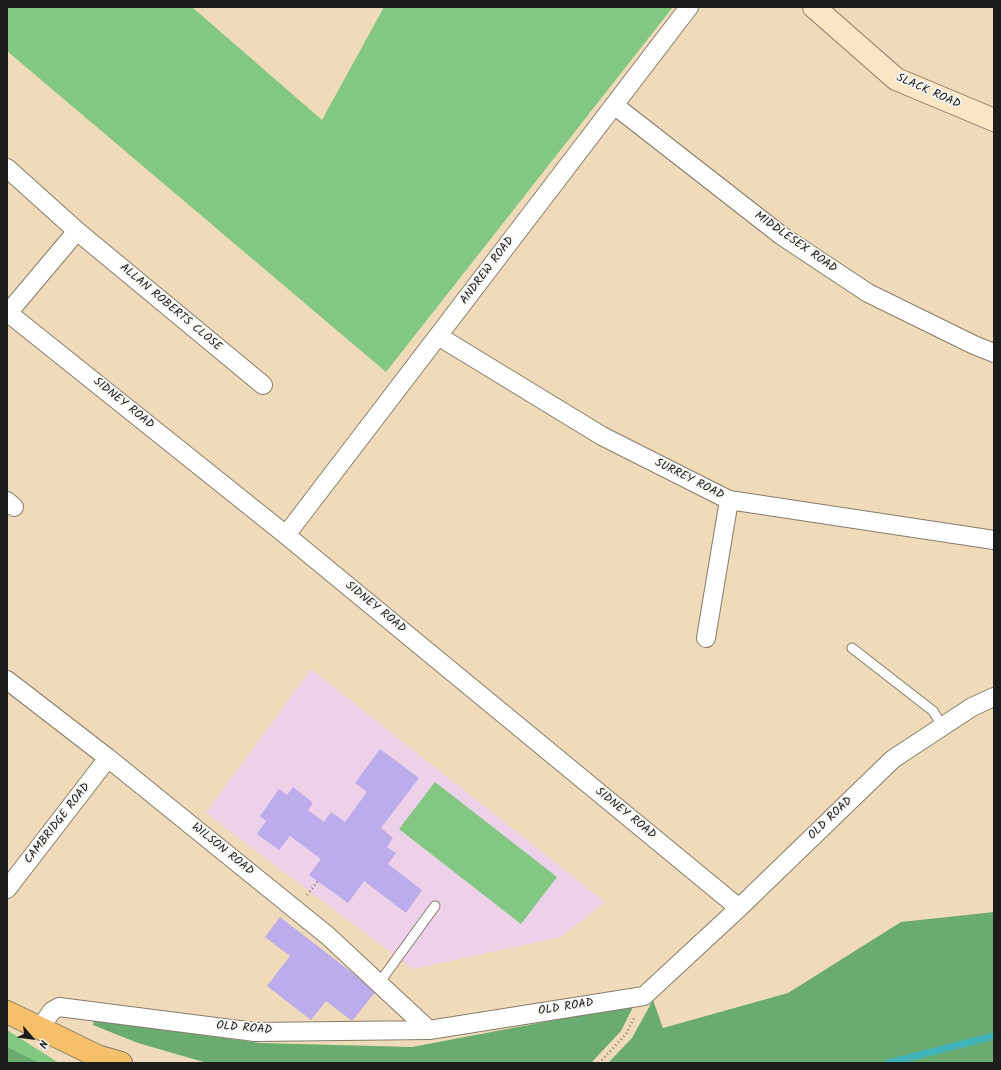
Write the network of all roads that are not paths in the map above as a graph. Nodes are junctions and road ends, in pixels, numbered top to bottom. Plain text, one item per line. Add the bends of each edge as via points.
1 (688, 7) edge
2 (814, 7) edge
3 (614, 105) junction
4 (994, 120) edge
5 (7, 168) edge
6 (76, 231) junction
7 (7, 312) edge
8 (438, 336) junction
9 (994, 352) edge
10 (262, 385) dead end
11 (729, 500) junction
12 (286, 535) junction
13 (994, 540) edge
14 (706, 638) dead end
15 (852, 648) dead end
16 (7, 680) edge
17 (994, 697) edge
18 (943, 727) junction
19 (108, 758) junction
20 (7, 889) edge
21 (436, 906) dead end
22 (739, 908) junction
23 (379, 983) junction
24 (7, 1012) edge
25 (40, 1029) junction
26 (429, 1030) junction
27 (121, 1063) edge

1 - 3 street, ANDREW ROAD
2 - 4 street, SLACK ROAD via 896,79
3 - 8 street, ANDREW ROAD
3 - 9 street, MIDDLESEX ROAD via 782,236 868,293
5 - 6 street, ALLAN ROBERTS CLOSE
6 - 7 street
6 - 10 street, ALLAN ROBERTS CLOSE
7 - 12 street, SIDNEY ROAD
8 - 11 street, SURREY ROAD via 602,436
8 - 12 street, ANDREW ROAD
11 - 13 street, SURREY ROAD
11 - 14 street
12 - 22 street, SIDNEY ROAD
15 - 18 lane via 933,711
16 - 19 street, WILSON ROAD
17 - 18 street, OLD ROAD via 972,707
18 - 22 street, OLD ROAD via 893,759
19 - 20 street, CAMBRIDGE ROAD
19 - 23 street, WILSON ROAD via 328,936
21 - 23 lane
22 - 26 street, OLD ROAD via 644,996
23 - 26 street, WILSON ROAD
24 - 25 main road
25 - 26 street, OLD ROAD via 52,1011 59,1007 255,1032
25 - 27 main road via 97,1056

